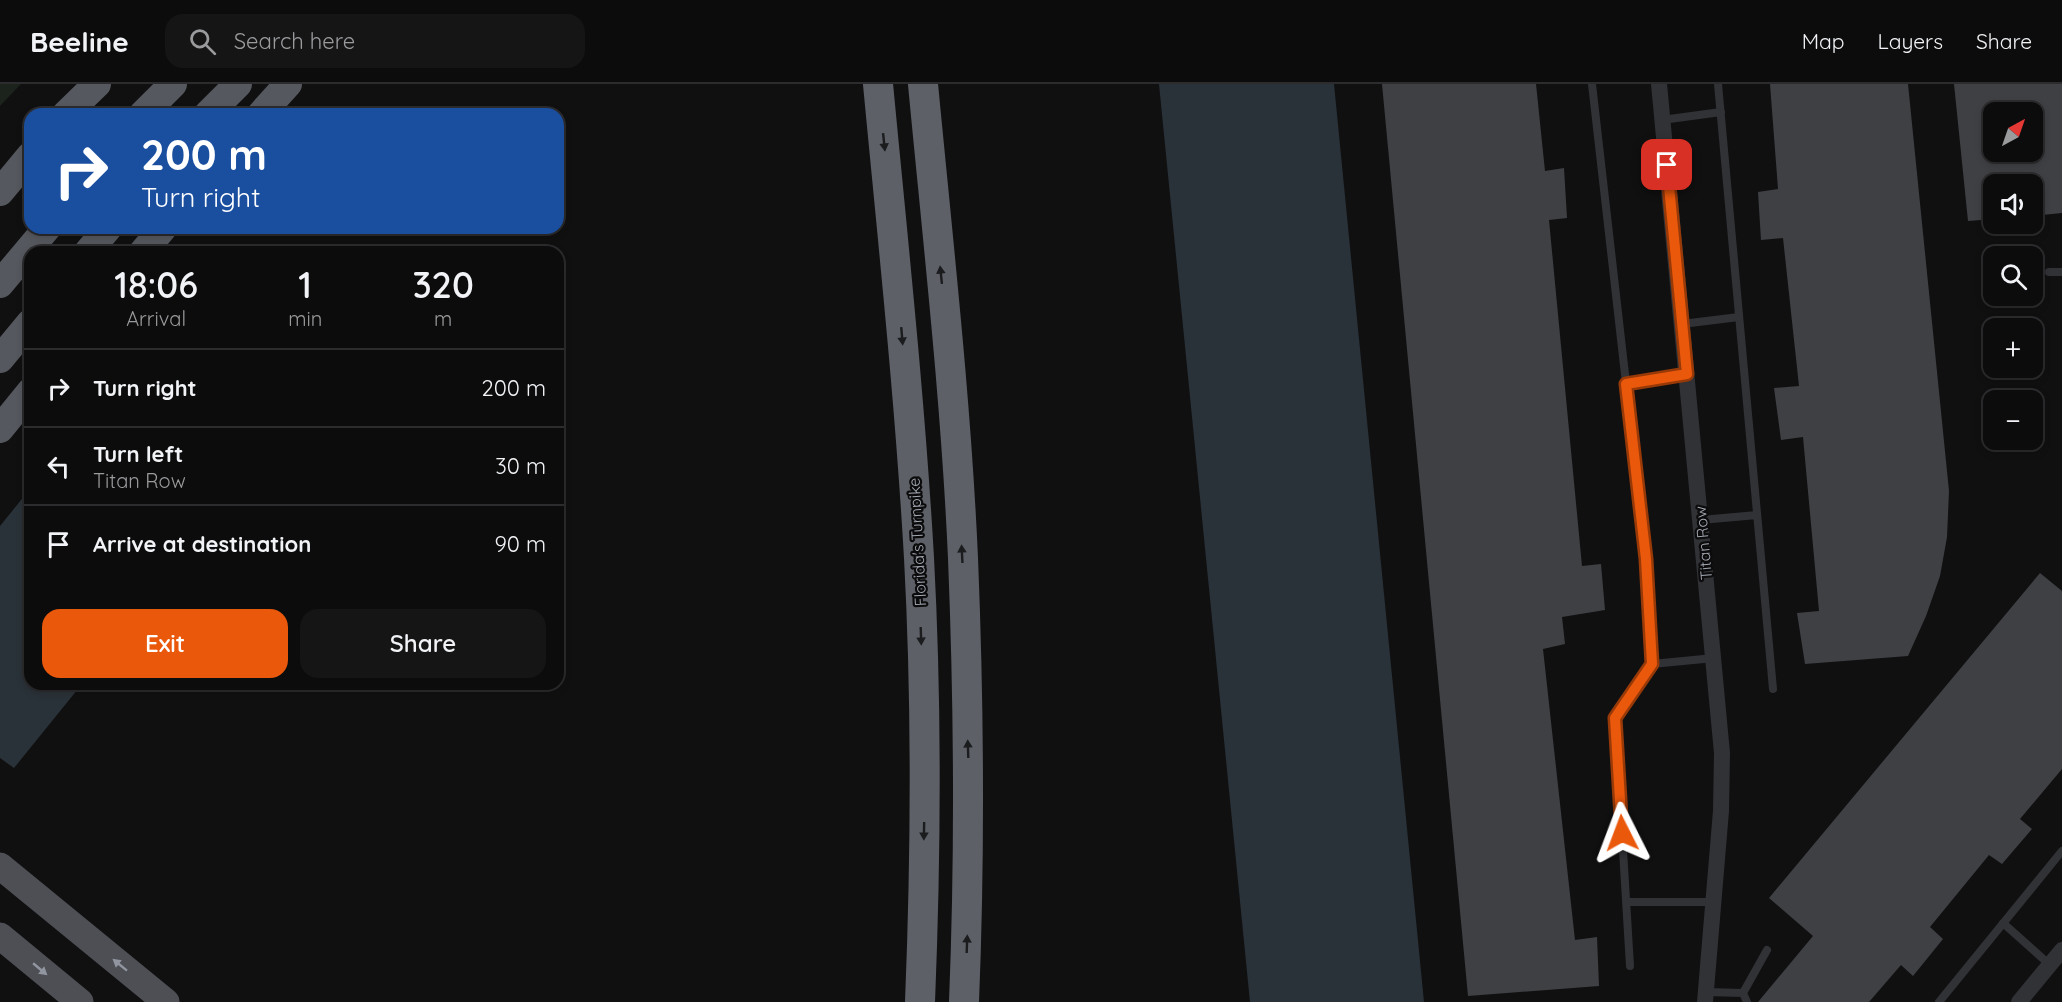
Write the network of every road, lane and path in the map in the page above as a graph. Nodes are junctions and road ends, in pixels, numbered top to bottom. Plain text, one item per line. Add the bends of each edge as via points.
1 (98, 84) edge
2 (173, 84) edge
3 (238, 84) edge
4 (288, 84) edge
5 (878, 84) edge
6 (923, 84) edge
7 (1592, 84) edge
8 (1659, 84) edge
9 (1718, 84) edge
10 (72, 108) edge
11 (149, 108) edge
12 (214, 108) edge
13 (266, 108) edge
14 (1721, 112) junction
15 (1662, 120) junction
16 (24, 163) edge
17 (0, 192) edge
18 (42, 234) edge
19 (103, 234) edge
20 (158, 234) edge
21 (32, 246) edge
22 (93, 246) edge
23 (147, 246) edge
24 (24, 255) edge
25 (2049, 272) dead end
26 (2062, 272) edge
27 (0, 284) edge
28 (1739, 317) junction
29 (1682, 324) junction
30 (24, 330) edge
31 (0, 359) edge
32 (1687, 374) junction
33 (1626, 384) junction
34 (24, 399) edge
35 (0, 429) edge
36 (1757, 515) junction
37 (1701, 520) junction
38 (1714, 658) junction
39 (1652, 664) junction
40 (1773, 689) dead end
41 (2062, 850) edge
42 (0, 866) edge
43 (1626, 902) junction
44 (1713, 902) junction
45 (2003, 923) junction
46 (0, 936) edge
47 (1767, 950) dead end
48 (2062, 950) edge
49 (2050, 964) junction
50 (1630, 966) dead end
51 (1743, 993) junction
52 (1705, 997) edge
53 (80, 1002) edge
54 (165, 1002) edge
55 (920, 1002) edge
56 (964, 1002) edge
57 (1747, 1002) edge
58 (1939, 1002) edge
59 (2019, 1002) edge

1 - 10 highway
2 - 11 highway
3 - 12 highway
4 - 13 highway
5 -> 55 highway, Florida's Turnpike via 902,326 919,560 925,798
56 -> 6 highway via 969,798 963,558
7 - 33 lane
8 - 15 street, Titan Row
9 - 14 lane
14 - 15 lane
14 - 28 lane
15 - 29 street, Titan Row
16 - 17 highway
18 - 21 highway
19 - 22 highway
20 - 23 highway
24 - 27 highway
25 - 26 lane
28 - 29 lane
28 - 36 lane
29 - 32 street, Titan Row
30 - 31 highway
32 - 33 lane
32 - 37 street, Titan Row
33 - 39 lane via 1646,559
34 - 35 highway
36 - 37 lane
36 - 40 lane
37 - 38 street, Titan Row
38 - 39 lane
38 - 44 street, Titan Row via 1722,753
39 - 43 lane via 1615,718
41 - 45 lane
54 -> 42 main road
43 - 44 lane
43 - 50 lane
44 - 52 street, Titan Row
45 - 49 lane
45 - 58 lane
46 -> 53 main road
47 - 51 lane
48 - 49 street
49 - 59 street
51 - 52 lane
51 - 57 lane

